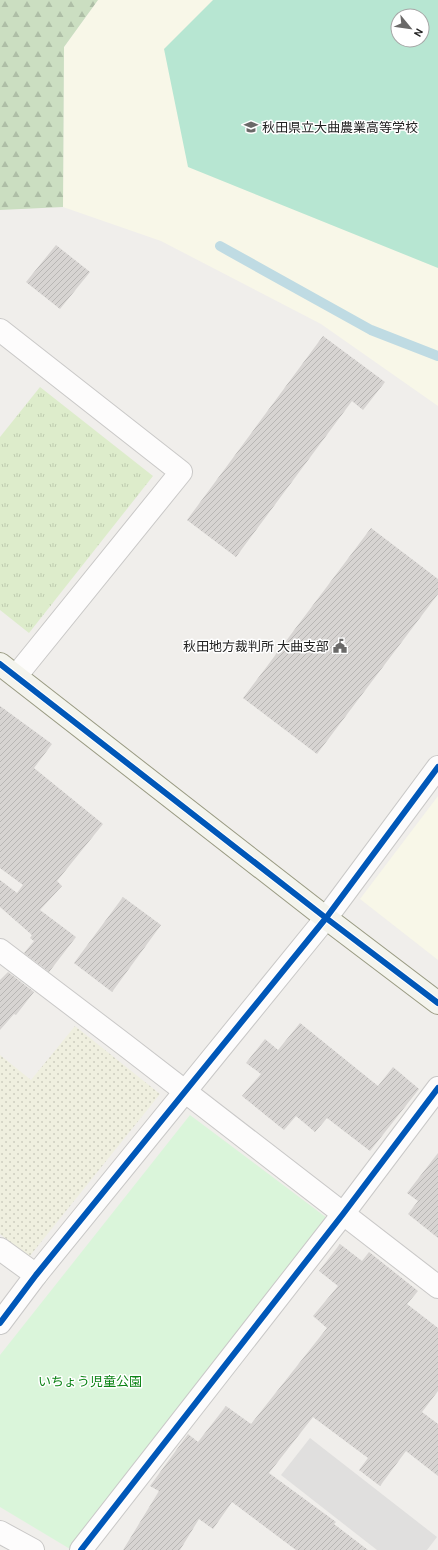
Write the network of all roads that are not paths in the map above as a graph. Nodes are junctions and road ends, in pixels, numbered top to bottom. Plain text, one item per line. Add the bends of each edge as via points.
1 (0, 330) edge
2 (8, 670) edge
3 (438, 767) edge
4 (326, 918) junction
5 (0, 950) edge
6 (438, 1003) edge
7 (438, 1088) edge
8 (184, 1092) junction
9 (343, 1214) junction
10 (0, 1249) edge
11 (36, 1275) junction
12 (438, 1287) edge
13 (0, 1323) edge
14 (0, 1532) edge
15 (33, 1550) edge
16 (81, 1550) edge

1 - 2 street via 180,472
2 - 4 street
3 - 4 street
4 - 6 street
4 - 8 street
5 - 8 street
7 - 9 street
8 - 9 street
8 - 11 street
9 - 12 street
9 - 16 street
10 - 11 street
11 - 13 street
14 - 15 street

